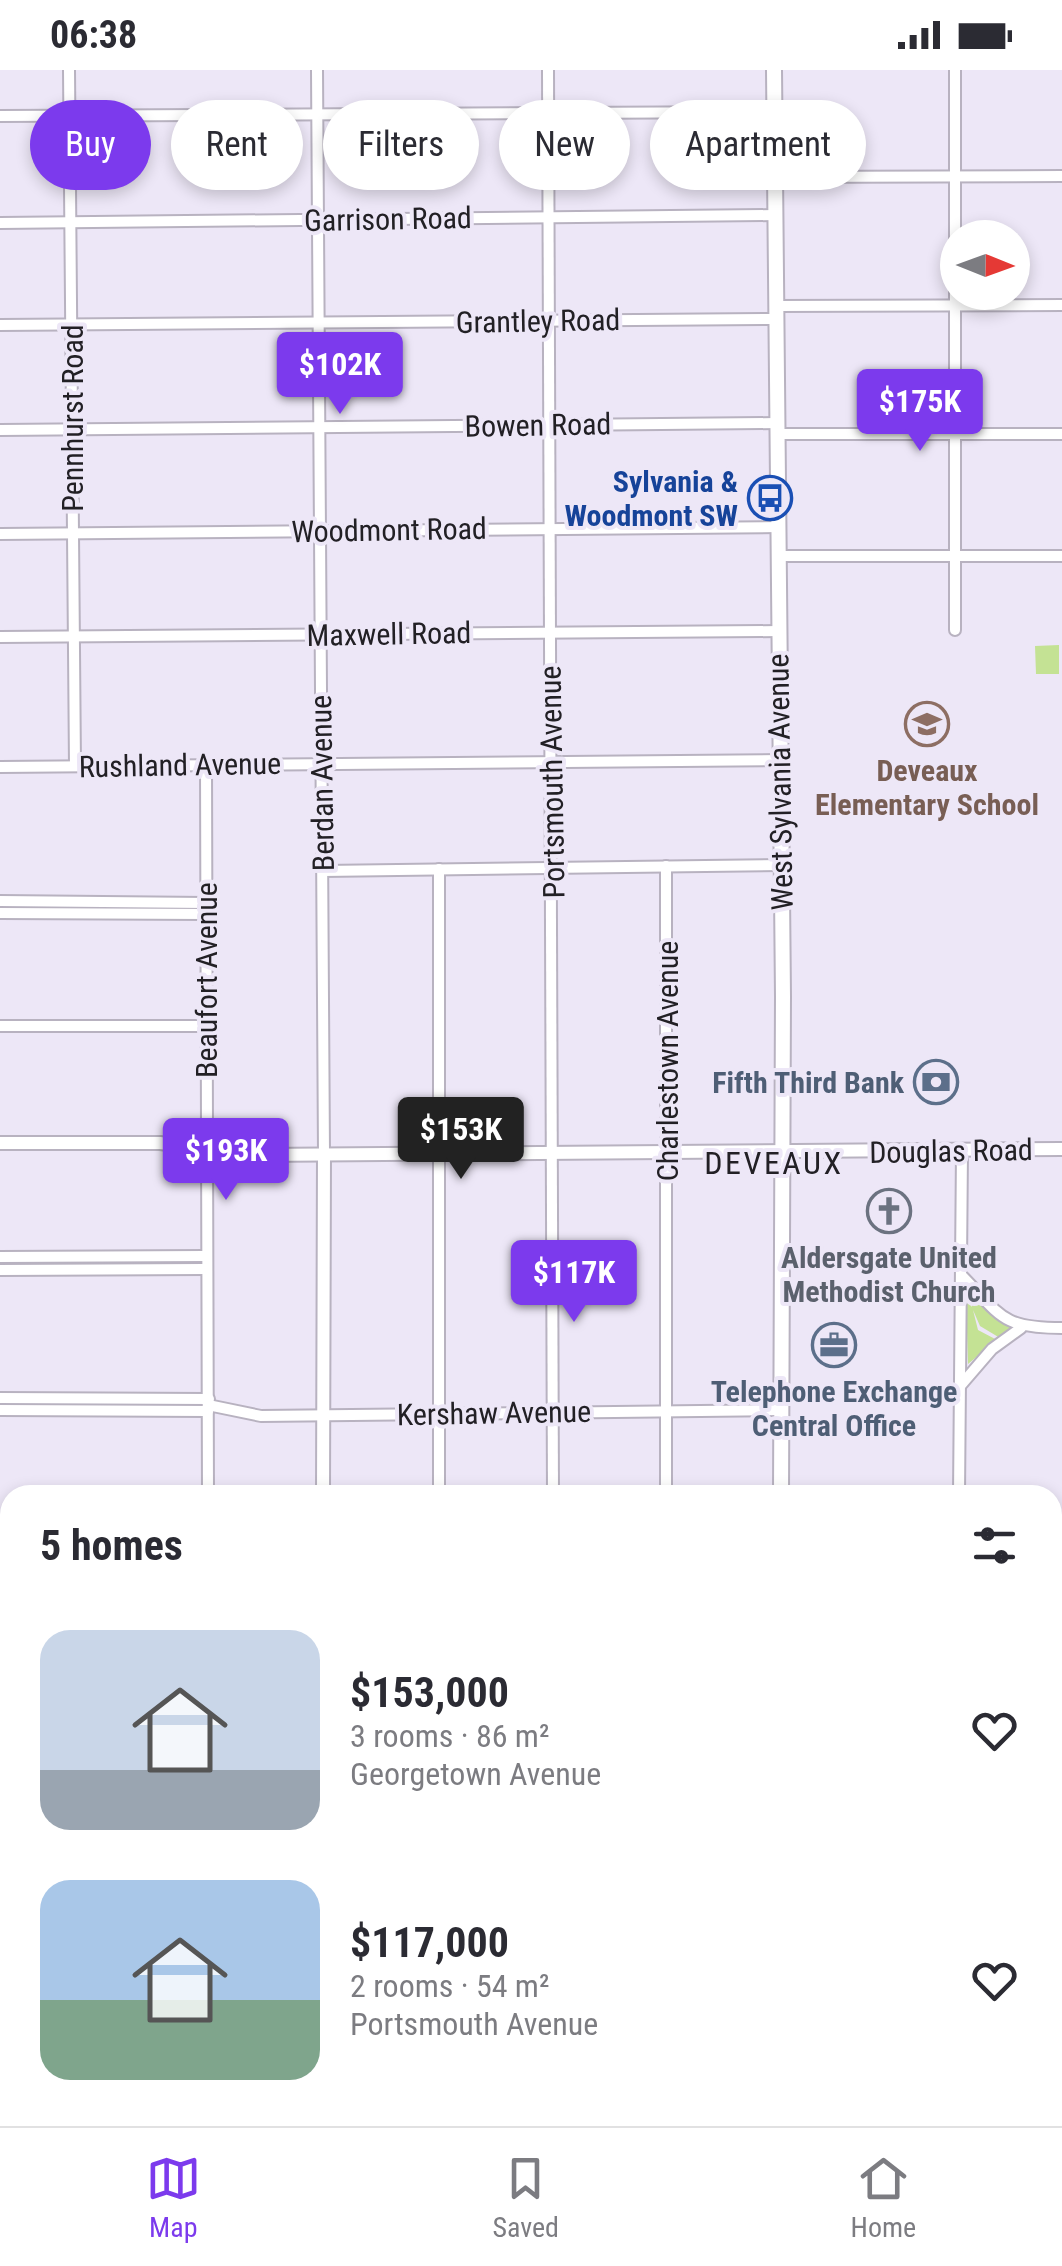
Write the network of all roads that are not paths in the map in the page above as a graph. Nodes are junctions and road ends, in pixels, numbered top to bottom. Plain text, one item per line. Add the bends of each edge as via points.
1 (69, 70) edge
2 (317, 70) edge
3 (548, 70) edge
4 (774, 70) edge
5 (955, 70) edge
6 (70, 100) edge
7 (546, 100) edge
8 (774, 100) edge
9 (499, 113) edge
10 (317, 115) junction
11 (0, 116) edge
12 (30, 116) edge
13 (151, 116) edge
14 (866, 176) edge
15 (955, 176) junction
16 (1062, 176) edge
17 (70, 190) edge
18 (546, 190) edge
19 (775, 190) edge
20 (775, 215) junction
21 (546, 217) junction
22 (318, 220) junction
23 (955, 220) edge
24 (0, 222) edge
25 (70, 222) junction
26 (1030, 306) edge
27 (1062, 306) edge
28 (940, 307) edge
29 (955, 310) edge
30 (776, 312) junction
31 (548, 320) junction
32 (318, 323) junction
33 (72, 324) junction
34 (0, 325) edge
35 (549, 425) junction
36 (320, 427) junction
37 (777, 428) junction
38 (72, 429) junction
39 (0, 430) edge
40 (955, 434) junction
41 (1062, 434) edge
42 (778, 527) junction
43 (549, 528) junction
44 (320, 531) junction
45 (73, 533) junction
46 (0, 534) edge
47 (778, 556) junction
48 (955, 556) junction
49 (1062, 556) edge
50 (955, 630) dead end
51 (779, 631) junction
52 (550, 633) junction
53 (320, 635) junction
54 (74, 637) junction
55 (0, 638) edge
56 (780, 760) junction
57 (552, 762) junction
58 (320, 764) junction
59 (206, 765) junction
60 (74, 766) junction
61 (0, 767) edge
62 (781, 865) junction
63 (666, 866) junction
64 (553, 868) junction
65 (439, 869) junction
66 (323, 871) junction
67 (0, 901) edge
68 (206, 909) junction
69 (0, 914) edge
70 (0, 1026) edge
71 (206, 1026) junction
72 (0, 1143) edge
73 (206, 1149) junction
74 (962, 1150) junction
75 (1062, 1150) edge
76 (782, 1152) junction
77 (324, 1154) junction
78 (441, 1154) junction
79 (668, 1154) junction
80 (555, 1155) junction
81 (0, 1257) edge
82 (206, 1263) junction
83 (0, 1270) edge
84 (962, 1275) junction
85 (1021, 1328) junction
86 (1062, 1328) edge
87 (960, 1386) junction
88 (0, 1398) edge
89 (208, 1405) junction
90 (0, 1410) edge
91 (782, 1410) junction
92 (553, 1412) junction
93 (667, 1412) junction
94 (440, 1414) junction
95 (324, 1415) junction
96 (208, 1485) edge
97 (323, 1485) edge
98 (439, 1485) edge
99 (553, 1485) edge
100 (666, 1485) edge
101 (781, 1485) edge
102 (958, 1485) edge

1 - 6 street, Pennhurst Road
2 - 10 street, Berdan Avenue
3 - 7 street, Portsmouth Avenue
4 - 8 main road, West Sylvania Avenue
5 - 15 street
9 - 10 street
10 - 13 street
10 - 22 street, Berdan Avenue
11 - 12 street
14 - 15 street
15 - 16 street
15 - 23 street
17 - 25 street, Pennhurst Road
18 - 21 street, Portsmouth Avenue
19 - 20 main road, West Sylvania Avenue
20 - 21 street, Garrison Road
20 - 30 main road, West Sylvania Avenue
21 - 22 street, Garrison Road
21 - 31 street, Portsmouth Avenue
22 - 25 street, Garrison Road
22 - 32 street, Berdan Avenue
24 - 25 street, Garrison Road
25 - 33 street, Pennhurst Road
26 - 27 street, Grantley Road
28 - 30 street, Grantley Road
29 - 40 street
30 - 31 street, Grantley Road
30 - 37 main road, West Sylvania Avenue
31 - 32 street, Grantley Road
31 - 35 street, Portsmouth Avenue
32 - 33 street, Grantley Road
32 - 36 street, Berdan Avenue
33 - 34 street, Grantley Road
33 - 38 street, Pennhurst Road
35 - 36 street, Bowen Road
35 - 37 street, Bowen Road
35 - 43 street, Portsmouth Avenue
36 - 38 street, Bowen Road
36 - 44 street, Berdan Avenue
37 - 40 street, Bowen Road
37 - 42 main road, West Sylvania Avenue
38 - 39 street, Bowen Road
38 - 45 street, Pennhurst Road
40 - 41 street, Bowen Road
40 - 48 street
42 - 43 street, Woodmont Road
42 - 47 main road, West Sylvania Avenue
43 - 44 street, Woodmont Road
43 - 52 street, Portsmouth Avenue
44 - 45 street, Woodmont Road
44 - 53 street, Berdan Avenue
45 - 46 street, Woodmont Road
45 - 54 street, Pennhurst Road
47 - 48 street
47 - 51 main road, West Sylvania Avenue
48 - 49 street
48 - 50 street
51 - 52 street, Maxwell Road
51 - 56 main road, West Sylvania Avenue
52 - 53 street, Maxwell Road
52 - 57 street, Portsmouth Avenue
53 - 54 street, Maxwell Road
53 - 58 street, Berdan Avenue
54 - 55 street, Maxwell Road
54 - 60 street, Pennhurst Road
56 - 57 street, Rushland Avenue
56 - 62 main road, West Sylvania Avenue
57 - 58 street, Rushland Avenue
57 - 64 street, Portsmouth Avenue
58 - 59 street, Rushland Avenue
58 - 66 street, Berdan Avenue
59 - 60 street, Rushland Avenue
59 - 68 street, Beaufort Avenue
60 - 61 street, Rushland Avenue
62 - 63 street
62 - 76 main road, West Sylvania Avenue
63 - 64 street
63 - 79 street, Charlestown Avenue
64 - 65 street
64 - 80 street, Portsmouth Avenue
65 - 66 street
65 - 78 street
66 - 77 street, Berdan Avenue
67 - 68 street
68 - 69 street
68 - 71 street, Beaufort Avenue
70 - 71 street
71 - 73 street, Beaufort Avenue
72 - 73 street, Douglas Road via 146,1142
73 - 77 street, Douglas Road
73 - 82 street, Beaufort Avenue
74 - 75 street, Douglas Road
74 - 76 street, Douglas Road
74 - 84 street
76 - 79 street, Douglas Road
76 - 91 main road, West Sylvania Avenue
77 - 78 street, Douglas Road
77 - 95 street, Berdan Avenue
78 - 80 street, Douglas Road
78 - 94 street
79 - 80 street, Douglas Road
79 - 93 street, Charlestown Avenue
80 - 92 street, Portsmouth Avenue
81 - 82 street
82 - 83 street
82 - 89 street, Beaufort Avenue
84 - 85 street
84 - 87 street
85 - 86 street
85 - 87 street
87 - 102 street
88 - 89 street, Kershaw Avenue
89 - 90 street, Kershaw Avenue
89 - 95 street, Kershaw Avenue via 243,1416
89 - 96 street, Beaufort Avenue
91 - 93 street, Kershaw Avenue
91 - 101 main road, West Sylvania Avenue
92 - 93 street, Kershaw Avenue
92 - 94 street, Kershaw Avenue
92 - 99 street, Portsmouth Avenue
93 - 100 street, Charlestown Avenue
94 - 95 street, Kershaw Avenue
94 - 98 street
95 - 97 street, Berdan Avenue

